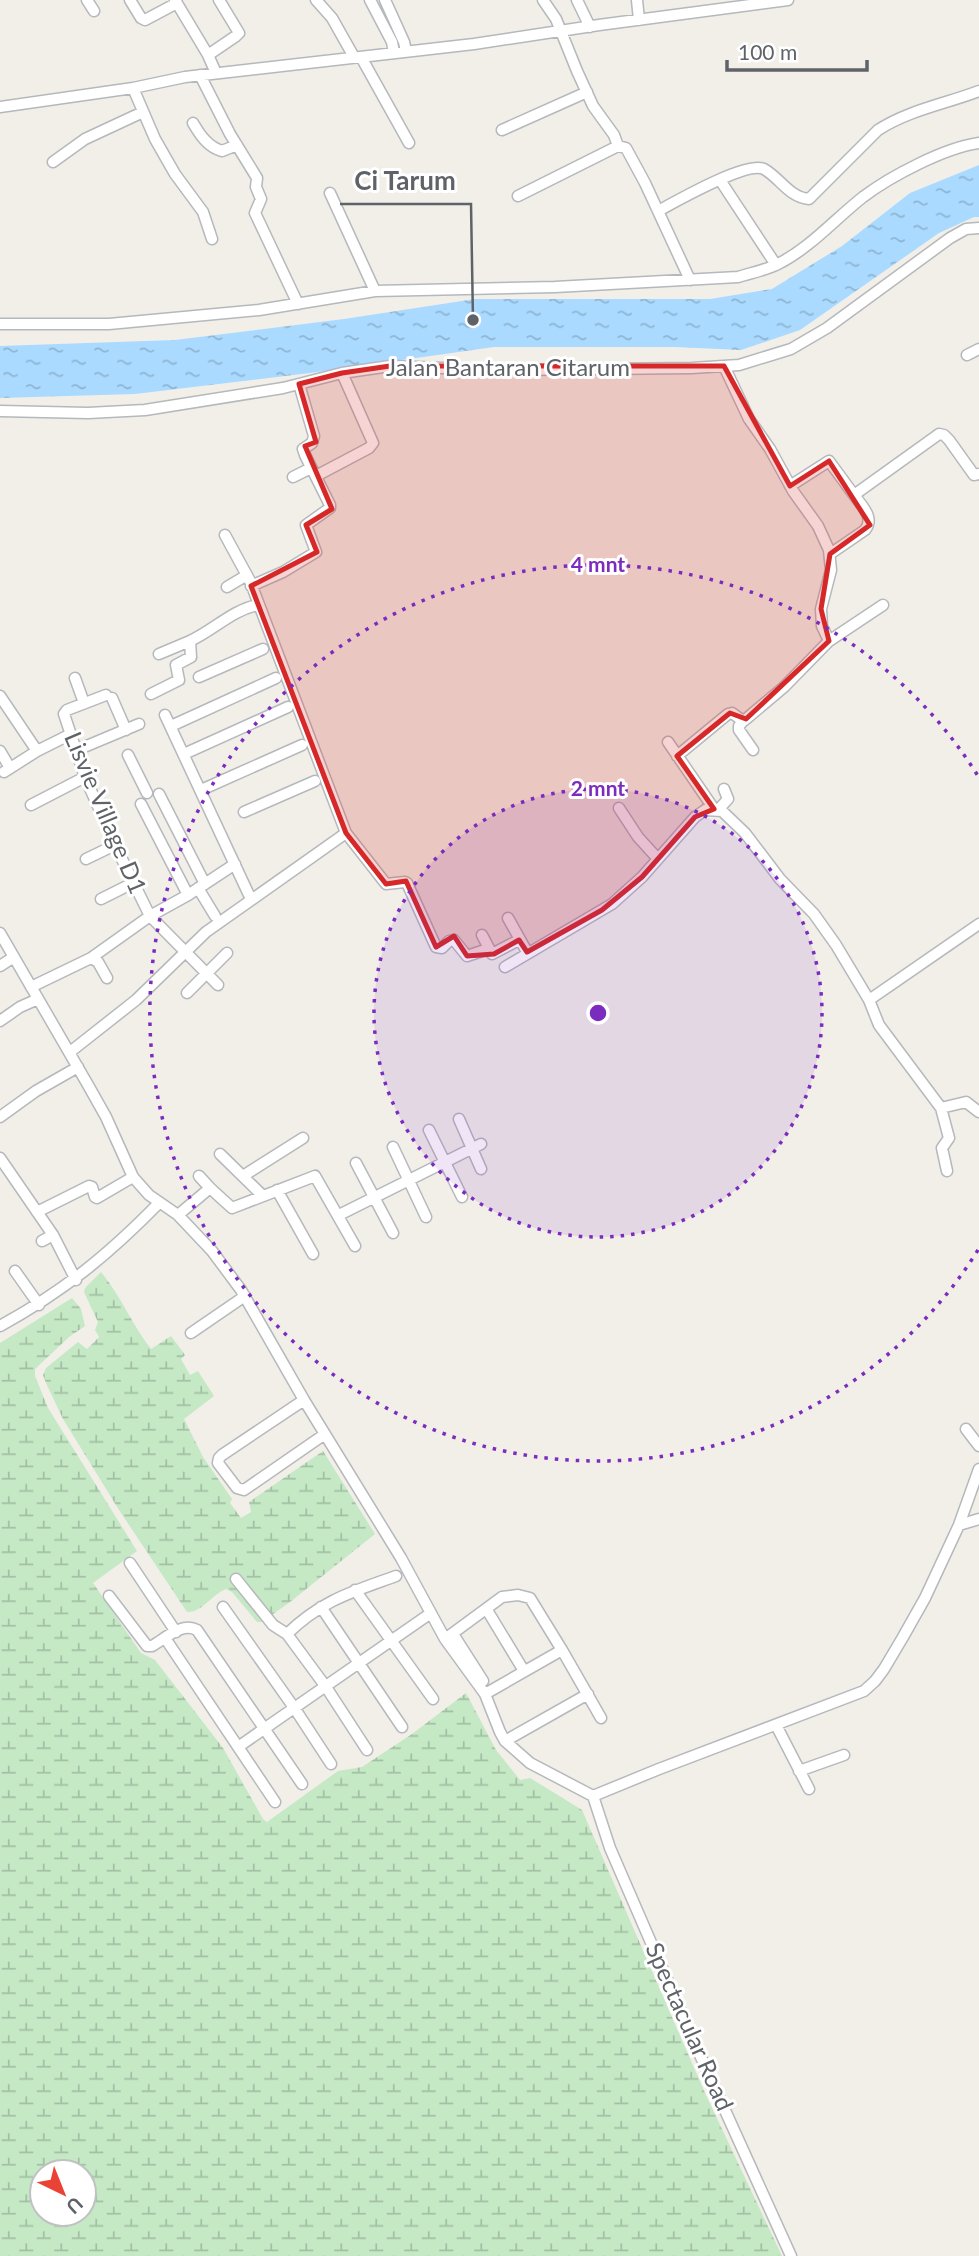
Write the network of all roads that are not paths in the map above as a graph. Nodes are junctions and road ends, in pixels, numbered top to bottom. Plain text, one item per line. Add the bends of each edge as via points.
1 (87, 0) edge
2 (130, 0) edge
3 (316, 0) edge
4 (370, 0) edge
5 (385, 0) edge
6 (543, 0) edge
7 (577, 0) edge
8 (637, 0) edge
9 (788, 0) edge
10 (221, 1) edge
11 (176, 2) edge
12 (94, 11) dead end
13 (639, 20) junction
14 (590, 27) junction
15 (562, 31) junction
16 (406, 51) junction
17 (394, 53) junction
18 (208, 55) junction
19 (358, 57) junction
20 (216, 73) junction
21 (200, 75) junction
22 (133, 88) junction
23 (979, 91) edge
24 (587, 92) junction
25 (0, 107) edge
26 (143, 112) junction
27 (193, 123) dead end
28 (502, 130) dead end
29 (409, 143) dead end
30 (979, 143) edge
31 (237, 145) junction
32 (618, 146) junction
33 (52, 162) dead end
34 (720, 180) junction
35 (330, 192) dead end
36 (518, 196) dead end
37 (658, 211) junction
38 (979, 228) edge
39 (212, 240) dead end
40 (776, 265) junction
41 (690, 280) junction
42 (375, 291) junction
43 (298, 304) junction
44 (0, 324) edge
45 (979, 349) edge
46 (967, 355) dead end
47 (724, 366) junction
48 (342, 373) junction
49 (299, 384) junction
50 (0, 411) edge
51 (313, 472) junction
52 (979, 474) edge
53 (293, 477) dead end
54 (790, 486) junction
55 (854, 495) junction
56 (225, 535) dead end
57 (830, 554) junction
58 (247, 575) junction
59 (251, 586) junction
60 (227, 587) dead end
61 (258, 605) junction
62 (883, 605) dead end
63 (190, 641) junction
64 (829, 642) junction
65 (170, 649) junction
66 (263, 649) dead end
67 (159, 654) dead end
68 (176, 665) junction
69 (199, 677) dead end
70 (75, 678) dead end
71 (276, 678) dead end
72 (150, 694) dead end
73 (0, 696) edge
74 (84, 703) junction
75 (288, 707) dead end
76 (166, 715) dead end
77 (743, 721) junction
78 (139, 724) dead end
79 (171, 726) junction
80 (126, 730) junction
81 (71, 734) junction
82 (668, 742) dead end
83 (302, 745) dead end
84 (77, 750) junction
85 (753, 750) dead end
86 (0, 751) edge
87 (37, 751) junction
88 (184, 754) junction
89 (128, 755) dead end
90 (677, 756) junction
91 (85, 777) junction
92 (315, 781) dead end
93 (724, 789) dead end
94 (201, 790) junction
95 (147, 793) dead end
96 (159, 794) dead end
97 (141, 804) dead end
98 (31, 805) dead end
99 (619, 808) dead end
100 (716, 809) junction
101 (244, 812) dead end
102 (346, 833) junction
103 (114, 845) junction
104 (86, 859) dead end
105 (658, 859) junction
106 (235, 864) junction
107 (133, 883) junction
108 (202, 886) junction
109 (188, 895) junction
110 (249, 895) dead end
111 (101, 899) dead end
112 (150, 916) junction
113 (215, 916) dead end
114 (508, 918) dead end
115 (979, 924) edge
116 (0, 933) edge
117 (482, 935) dead end
118 (519, 940) junction
119 (488, 949) junction
120 (186, 950) junction
121 (227, 953) dead end
122 (527, 953) junction
123 (14, 957) junction
124 (91, 958) junction
125 (0, 966) edge
126 (505, 967) dead end
127 (208, 973) junction
128 (107, 978) dead end
129 (218, 985) dead end
130 (31, 987) junction
131 (187, 993) dead end
132 (38, 999) junction
133 (869, 1000) junction
134 (0, 1021) edge
135 (70, 1052) junction
136 (78, 1067) junction
137 (941, 1108) junction
138 (979, 1112) edge
139 (0, 1117) edge
140 (459, 1119) dead end
141 (429, 1130) dead end
142 (303, 1138) dead end
143 (477, 1146) junction
144 (393, 1147) dead end
145 (220, 1154) dead end
146 (0, 1158) edge
147 (356, 1163) dead end
148 (445, 1163) junction
149 (481, 1169) dead end
150 (947, 1171) dead end
151 (243, 1176) junction
152 (133, 1177) junction
153 (199, 1177) dead end
154 (410, 1181) junction
155 (210, 1188) junction
156 (277, 1190) junction
157 (263, 1196) junction
158 (374, 1196) junction
159 (462, 1197) dead end
160 (159, 1203) junction
161 (37, 1212) junction
162 (339, 1214) junction
163 (178, 1215) junction
164 (426, 1217) dead end
165 (393, 1233) dead end
166 (53, 1235) junction
167 (43, 1241) dead end
168 (355, 1246) dead end
169 (313, 1254) dead end
170 (15, 1272) dead end
171 (76, 1280) junction
172 (245, 1296) junction
173 (39, 1305) junction
174 (0, 1326) edge
175 (191, 1333) dead end
176 (304, 1400) junction
177 (966, 1429) dead end
178 (325, 1434) junction
179 (979, 1446) edge
180 (978, 1472) edge
181 (979, 1520) edge
182 (959, 1525) junction
183 (130, 1563) dead end
184 (396, 1576) dead end
185 (236, 1579) dead end
186 (355, 1590) junction
187 (109, 1596) dead end
188 (223, 1606) dead end
189 (321, 1607) junction
190 (487, 1610) junction
191 (430, 1613) junction
192 (176, 1632) junction
193 (287, 1634) junction
194 (449, 1637) junction
195 (165, 1638) junction
196 (392, 1640) junction
197 (562, 1650) junction
198 (359, 1664) junction
199 (524, 1671) junction
200 (326, 1687) junction
201 (487, 1693) junction
202 (588, 1694) junction
203 (433, 1699) dead end
204 (295, 1709) junction
205 (601, 1718) dead end
206 (776, 1725) junction
207 (402, 1727) dead end
208 (265, 1729) junction
209 (505, 1741) junction
210 (238, 1747) junction
211 (368, 1750) dead end
212 (844, 1755) dead end
213 (331, 1764) dead end
214 (799, 1771) junction
215 (302, 1784) dead end
216 (809, 1789) dead end
217 (593, 1797) junction
218 (275, 1802) dead end
219 (790, 2256) edge

1 - 12 street
2 - 11 street via 145,20
3 - 19 street
4 - 17 street
5 - 16 street
6 - 15 street
7 - 14 street
8 - 13 street
9 - 13 street
10 - 18 street via 239,33
11 - 18 street
13 - 14 street
14 - 15 street
15 - 16 street
15 - 24 street
16 - 17 street
17 - 19 street
18 - 20 street
19 - 20 street
19 - 29 street
20 - 21 street
21 - 22 street
21 - 31 street
22 - 25 street
22 - 26 street
23 - 34 street via 878,130 809,199 795,195 756,167
24 - 28 street
24 - 32 street
26 - 33 street via 85,139
26 - 39 street via 162,152 203,212
27 - 31 street via 216,149
30 - 40 street via 918,163 866,195
31 - 43 street via 258,180 261,199 255,213
32 - 36 street
32 - 37 street via 630,153
34 - 37 street
34 - 40 street
35 - 42 street
37 - 41 street
38 - 47 street, Jalan Bantaran Citarum via 950,238 791,349
40 - 41 street via 737,277
41 - 42 street
42 - 43 street
43 - 44 street via 109,324
45 - 46 street
47 - 48 street, Jalan Bantaran Citarum via 496,370 390,366
47 - 54 street via 748,419
48 - 49 street, Jalan Bantaran Citarum
48 - 51 street via 373,443
49 - 50 street, Jalan Bantaran Citarum via 145,410
49 - 51 street via 314,436 303,449
51 - 53 street
51 - 59 street via 330,505 328,512 306,524 316,551
52 - 55 street via 974,475 949,440 939,435
54 - 55 street via 829,461
54 - 57 street via 818,526
55 - 57 street via 870,525
56 - 58 street
57 - 64 street via 831,570 821,609
58 - 59 street
58 - 60 street
59 - 61 street
61 - 63 street via 239,610
61 - 102 street
62 - 64 street
63 - 65 street
63 - 68 street via 191,657
64 - 77 street
65 - 67 street
65 - 68 street
66 - 69 street
68 - 72 street via 179,681
70 - 74 street
71 - 79 street
73 - 87 street
74 - 80 street via 109,697
74 - 81 street, Lisvie Village D1 via 64,714
75 - 88 street
76 - 79 street
77 - 85 street via 739,730
77 - 90 street via 728,714
78 - 80 street
79 - 88 street
80 - 84 street
81 - 84 street, Lisvie Village D1
81 - 87 street
82 - 90 street
83 - 94 street
84 - 91 street, Lisvie Village D1
86 - 87 street via 7,770
88 - 94 street
89 - 95 street
90 - 100 street
91 - 98 street
91 - 103 street, Lisvie Village D1
92 - 101 street
93 - 100 street via 728,799
94 - 106 street
96 - 108 street
97 - 109 street
99 - 105 street
100 - 105 street via 695,817
100 - 133 street via 745,834 814,914
102 - 119 street via 386,884 407,883 436,947 452,940 467,956
102 - 120 street
103 - 104 street
103 - 107 street, Lisvie Village D1
105 - 122 street via 612,904
106 - 108 street
106 - 110 street
107 - 111 street
107 - 112 street, Lisvie Village D1
108 - 109 street
108 - 113 street
109 - 112 street
112 - 120 street, Lisvie Village D1
112 - 124 street
114 - 118 street
115 - 133 street
116 - 123 street
117 - 119 street
118 - 119 street via 494,954
118 - 122 street
120 - 127 street, Lisvie Village D1
120 - 135 street via 136,1000
121 - 127 street
122 - 126 street
123 - 125 street
123 - 130 street
124 - 128 street via 99,962
124 - 130 street
127 - 129 street, Lisvie Village D1
127 - 131 street
130 - 132 street
132 - 134 street
132 - 135 street
133 - 137 street via 879,1025
135 - 136 street
136 - 139 street
136 - 152 street
137 - 138 street via 966,1102
137 - 150 street via 949,1138 942,1150
140 - 143 street
141 - 148 street
142 - 151 street
143 - 148 street
143 - 149 street
144 - 154 street
145 - 151 street
146 - 161 street
147 - 158 street
148 - 154 street
148 - 159 street
151 - 157 street
152 - 160 street
152 - 161 street via 97,1198 89,1186
153 - 155 street
154 - 158 street
154 - 164 street
155 - 157 street via 231,1208
155 - 163 street
156 - 157 street
156 - 162 street via 315,1176
156 - 169 street
158 - 162 street
158 - 165 street
160 - 163 street
160 - 171 street
161 - 166 street
162 - 168 street
163 - 172 street via 217,1256
166 - 167 street
166 - 171 street
170 - 173 street
171 - 173 street
172 - 175 street
172 - 176 street
173 - 174 street
176 - 178 street
176 - 178 street via 222,1455 218,1463 237,1488 244,1490
177 - 179 street
178 - 191 street
180 - 182 street
181 - 182 street
182 - 206 street via 925,1598 875,1681 864,1691
183 - 192 street
184 - 186 street
185 - 193 street via 273,1625
186 - 189 street
186 - 196 street
187 - 195 street via 145,1645
188 - 204 street
189 - 193 street
189 - 198 street
190 - 194 street
190 - 197 street via 506,1595 528,1596
190 - 199 street
191 - 194 street
191 - 196 street
192 - 195 street
192 - 208 street via 187,1627 197,1630
193 - 200 street
194 - 201 street
195 - 210 street
196 - 198 street
196 - 203 street
197 - 199 street
197 - 202 street
198 - 200 street
198 - 207 street
199 - 201 street
200 - 204 street
200 - 211 street
201 - 209 street
202 - 205 street
202 - 209 street
204 - 208 street
204 - 213 street
206 - 214 street
206 - 217 street
208 - 210 street
208 - 215 street
209 - 217 street via 530,1763
210 - 218 street
212 - 214 street
214 - 216 street
217 - 219 street, Spectacular Road via 610,1848

